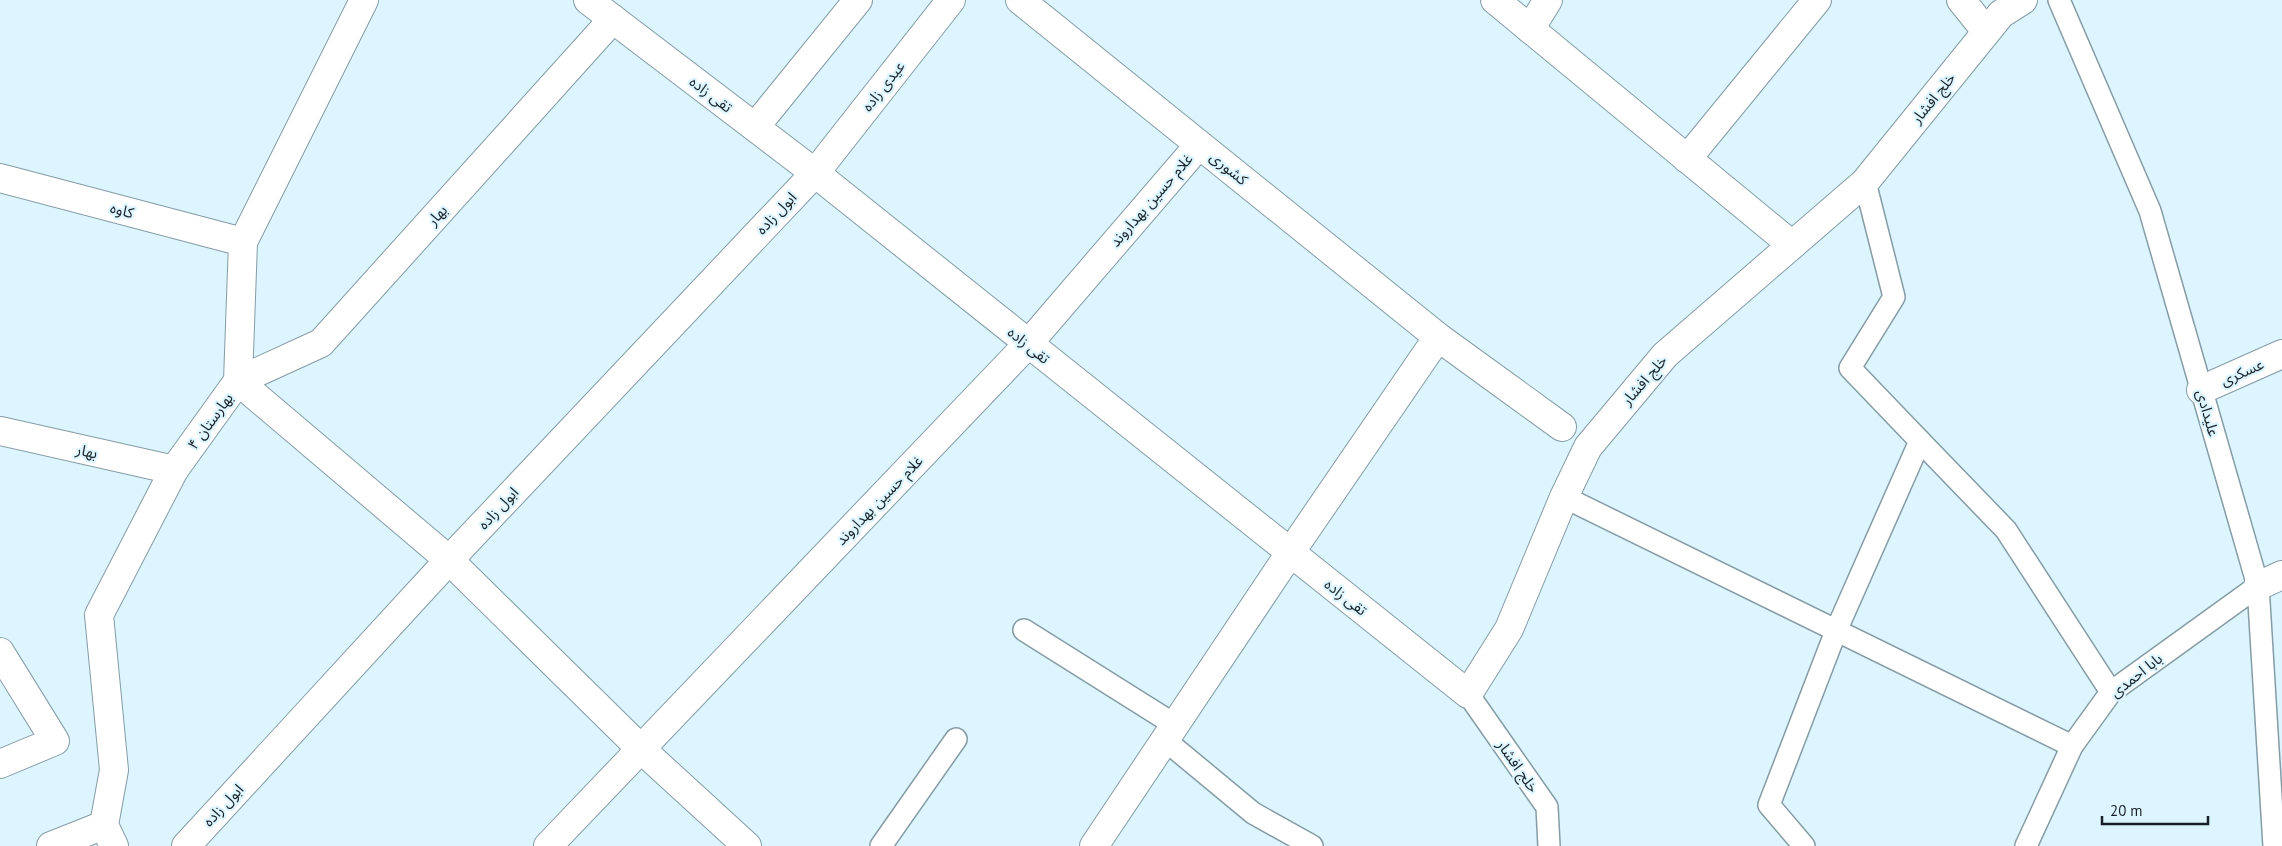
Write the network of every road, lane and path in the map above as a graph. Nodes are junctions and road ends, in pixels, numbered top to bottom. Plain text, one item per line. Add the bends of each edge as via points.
1 (364, 0) edge
2 (588, 0) edge
3 (858, 0) edge
4 (951, 0) edge
5 (1020, 0) edge
6 (1495, 0) edge
7 (1548, 0) edge
8 (1817, 0) edge
9 (1961, 0) edge
10 (2023, 0) edge
11 (2059, 0) edge
12 (613, 19) junction
13 (1530, 28) junction
14 (1986, 32) junction
15 (755, 127) junction
16 (1199, 144) junction
17 (1687, 159) junction
18 (815, 173) junction
19 (0, 178) edge
20 (1865, 182) junction
21 (243, 242) junction
22 (1792, 245) junction
23 (1438, 337) junction
24 (1028, 344) junction
25 (2282, 354) edge
26 (238, 381) junction
27 (2201, 390) junction
28 (1562, 427) dead end
29 (0, 431) edge
30 (1920, 441) junction
31 (174, 470) junction
32 (1564, 497) junction
33 (1290, 553) junction
34 (449, 560) junction
35 (2282, 575) edge
36 (2258, 586) junction
37 (1024, 630) dead end
38 (1836, 631) junction
39 (0, 652) edge
40 (2111, 692) junction
41 (1468, 694) junction
42 (1170, 733) junction
43 (956, 740) dead end
44 (2072, 746) junction
45 (641, 749) junction
46 (0, 764) edge
47 (109, 836) edge
48 (51, 846) edge
49 (186, 846) edge
50 (548, 846) edge
51 (747, 846) edge
52 (881, 846) edge
53 (1094, 846) edge
54 (1312, 846) edge
55 (1548, 846) edge
56 (1804, 846) edge
57 (2026, 846) edge
58 (2274, 846) edge

1 - 21 street, بهارستان ۴
2 - 12 street, تقی زاده
3 - 15 street
4 - 18 street, عیدی زاده
5 - 16 street, کشوری
6 - 13 street
7 - 13 street
8 - 17 street
9 - 14 street
10 - 14 street, خلج افشار via 2000,14
11 - 27 lane, علیدادی via 2150,211
12 - 15 street, تقی زاده
12 - 26 street, بهار via 321,343
13 - 17 street
14 - 20 street, خلج افشار
15 - 18 street, تقی زاده
16 - 23 street, کشوری
16 - 24 street, غلام حسین بهداروند
17 - 22 street
18 - 24 street, تقی زاده
18 - 34 street, ابول زاده
19 - 21 street, کاوه
20 - 22 street, خلج افشار
20 - 30 lane via 1894,298 1850,368
21 - 26 street, بهارستان ۴
22 - 32 street, خلج افشار via 1665,355 1588,447
23 - 28 street, کشوری
23 - 33 street
24 - 33 street, تقی زاده
24 - 45 street, غلام حسین بهداروند
25 - 27 street, عسکری
26 - 31 street, بهارستان ۴
26 - 34 street
27 - 36 lane, علیدادی
29 - 31 street, بهار
30 - 38 lane
30 - 40 lane via 2006,530
31 - 47 street, بهارستان ۴ via 99,615 114,770
32 - 38 lane
32 - 41 street, خلج افشار via 1509,629
33 - 41 street, تقی زاده
33 - 42 street
34 - 45 street
34 - 49 street, ابول زاده
35 - 36 street, بابا احمدی
36 - 40 lane, بابا احمدی
36 - 58 lane, علیدادی
37 - 42 lane
38 - 44 lane
38 - 56 lane via 1769,805
39 - 46 street via 55,741
40 - 44 lane, بابا احمدی
41 - 55 lane, خلج افشار via 1547,807
42 - 53 street
42 - 54 lane via 1253,813
43 - 52 lane
44 - 57 lane, بابا احمدی
45 - 50 street, غلام حسین بهداروند
45 - 51 street
47 - 48 street

